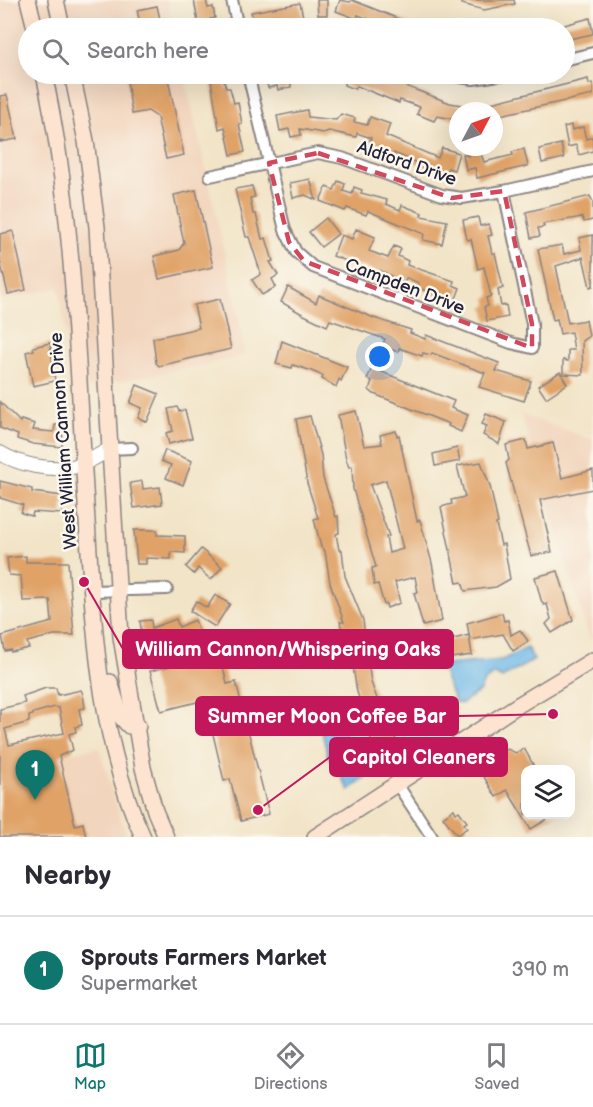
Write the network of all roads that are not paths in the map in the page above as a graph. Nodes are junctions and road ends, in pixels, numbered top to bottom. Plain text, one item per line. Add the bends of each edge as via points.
1 (232, 0) edge
2 (57, 4) edge
3 (31, 14) edge
4 (236, 18) edge
5 (593, 53) edge
6 (575, 57) edge
7 (46, 84) edge
8 (74, 84) edge
9 (250, 84) edge
10 (269, 163) junction
11 (593, 171) edge
12 (210, 176) dead end
13 (504, 191) junction
14 (132, 448) dead end
15 (110, 449) junction
16 (0, 453) edge
17 (83, 463) junction
18 (167, 589) dead end
19 (117, 590) junction
20 (92, 591) junction
21 (95, 643) junction
22 (593, 660) edge
23 (138, 726) junction
24 (397, 784) junction
25 (143, 837) edge
26 (166, 837) edge
27 (315, 837) edge
28 (432, 837) edge

1 - 4 street
2 - 3 main road
5 - 6 street
7 - 17 main road, West William Cannon Drive via 66,196
8 - 15 main road via 93,192
9 - 10 street, Campden Drive
10 - 12 street, Aldford Drive
10 - 13 street, Aldford Drive via 306,154 330,154 452,198 475,198
10 - 13 street, Campden Drive via 289,242 304,261 338,278 532,348 532,324
11 - 13 street, Aldford Drive
14 - 15 street
15 - 17 street
15 - 19 main road
16 - 17 street via 45,467 75,467
17 - 20 main road, West William Cannon Drive
18 - 19 street
19 - 20 street
19 - 23 main road
20 - 21 main road, West William Cannon Drive
21 - 23 main road via 121,717 129,726
21 - 25 main road, West William Cannon Drive via 117,766
22 - 24 main road
23 - 26 main road via 143,768
24 - 27 main road
24 - 28 street

